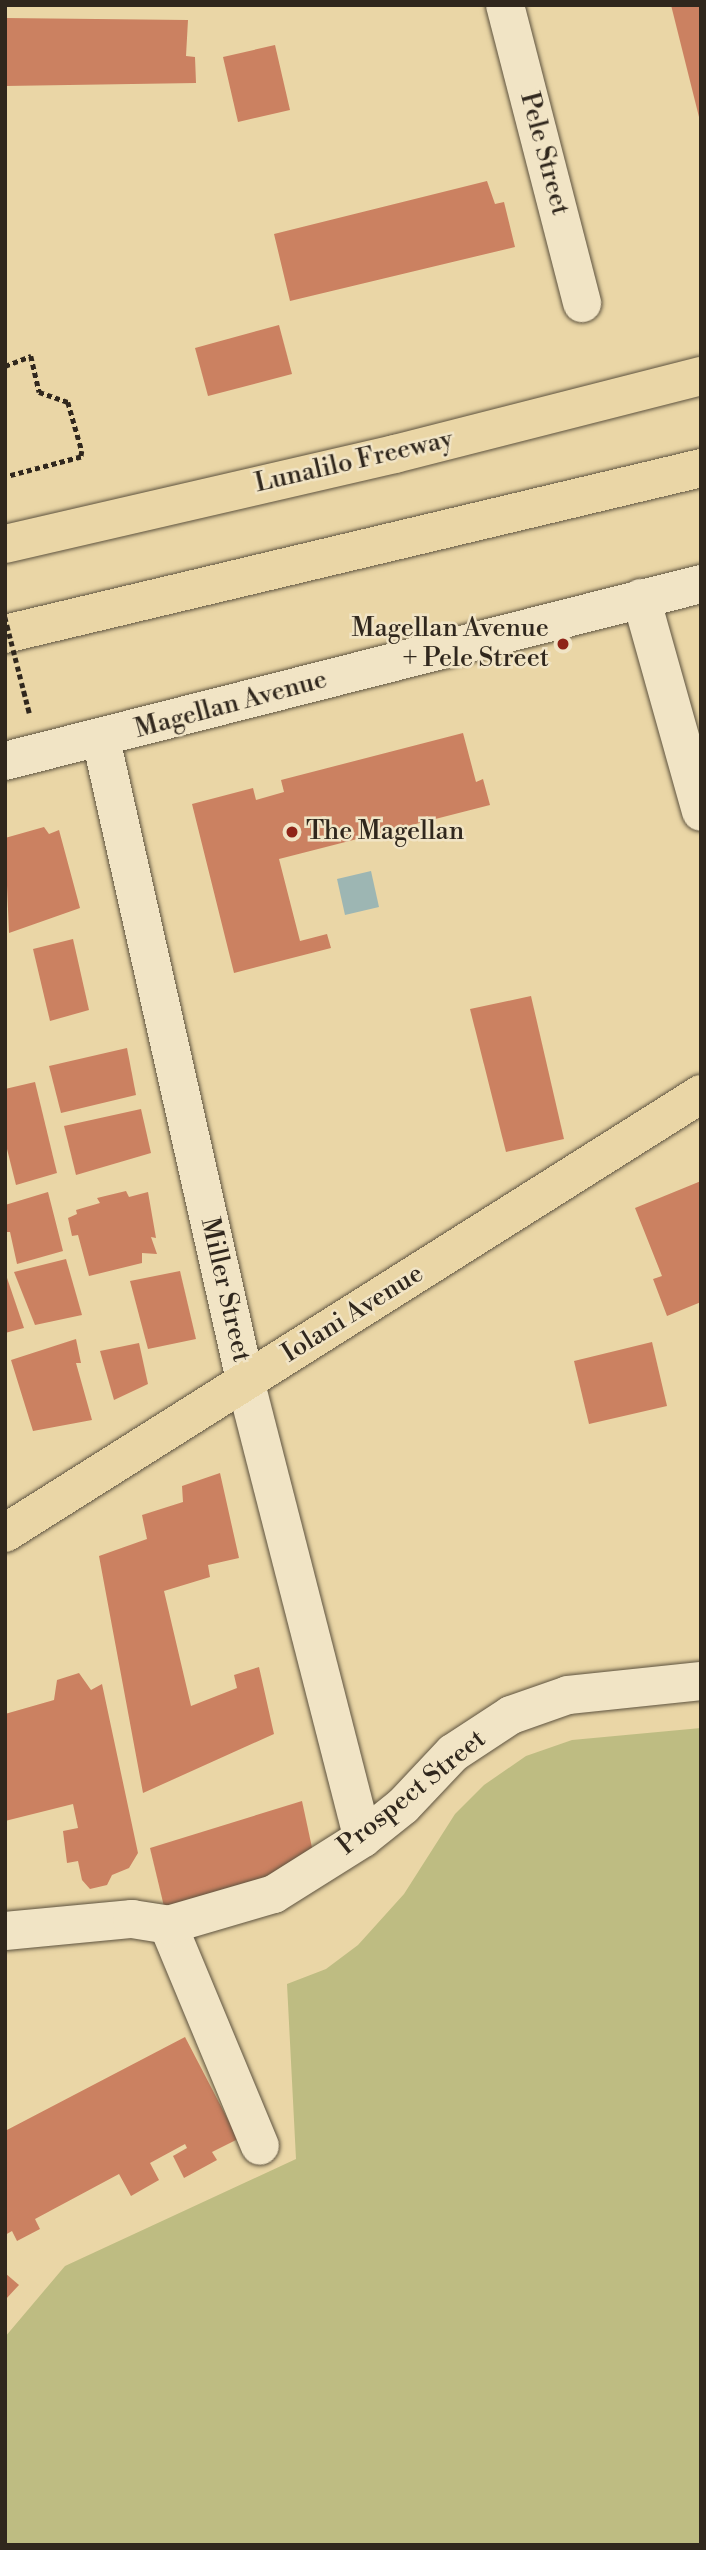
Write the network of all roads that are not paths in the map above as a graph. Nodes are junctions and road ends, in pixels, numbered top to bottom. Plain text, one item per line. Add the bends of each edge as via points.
1 (505, 5) edge
2 (582, 303) dead end
3 (701, 376) edge
4 (701, 468) edge
5 (5, 544) edge
6 (701, 584) edge
7 (641, 598) junction
8 (5, 634) edge
9 (101, 739) junction
10 (5, 761) edge
11 (701, 812) edge
12 (701, 1094) edge
13 (245, 1380) junction
14 (5, 1533) edge
15 (701, 1681) edge
16 (363, 1838) junction
17 (168, 1926) junction
18 (5, 1931) edge
19 (260, 2146) dead end

1 - 2 street, Pele Street
3 - 5 main road, Lunalilo Freeway via 395,454
4 - 8 main road
6 - 7 street, Magellan Avenue
7 - 9 street, Magellan Avenue
7 - 11 street
9 - 10 street, Magellan Avenue
9 - 13 street, Miller Street
12 - 13 main road, Iolani Avenue
13 - 14 main road, Iolani Avenue
13 - 16 street, Miller Street
15 - 16 street, Prospect Street via 568,1695 511,1714 453,1753 403,1806
16 - 17 street, Prospect Street via 274,1894
17 - 18 street, Prospect Street via 132,1919
17 - 19 street

